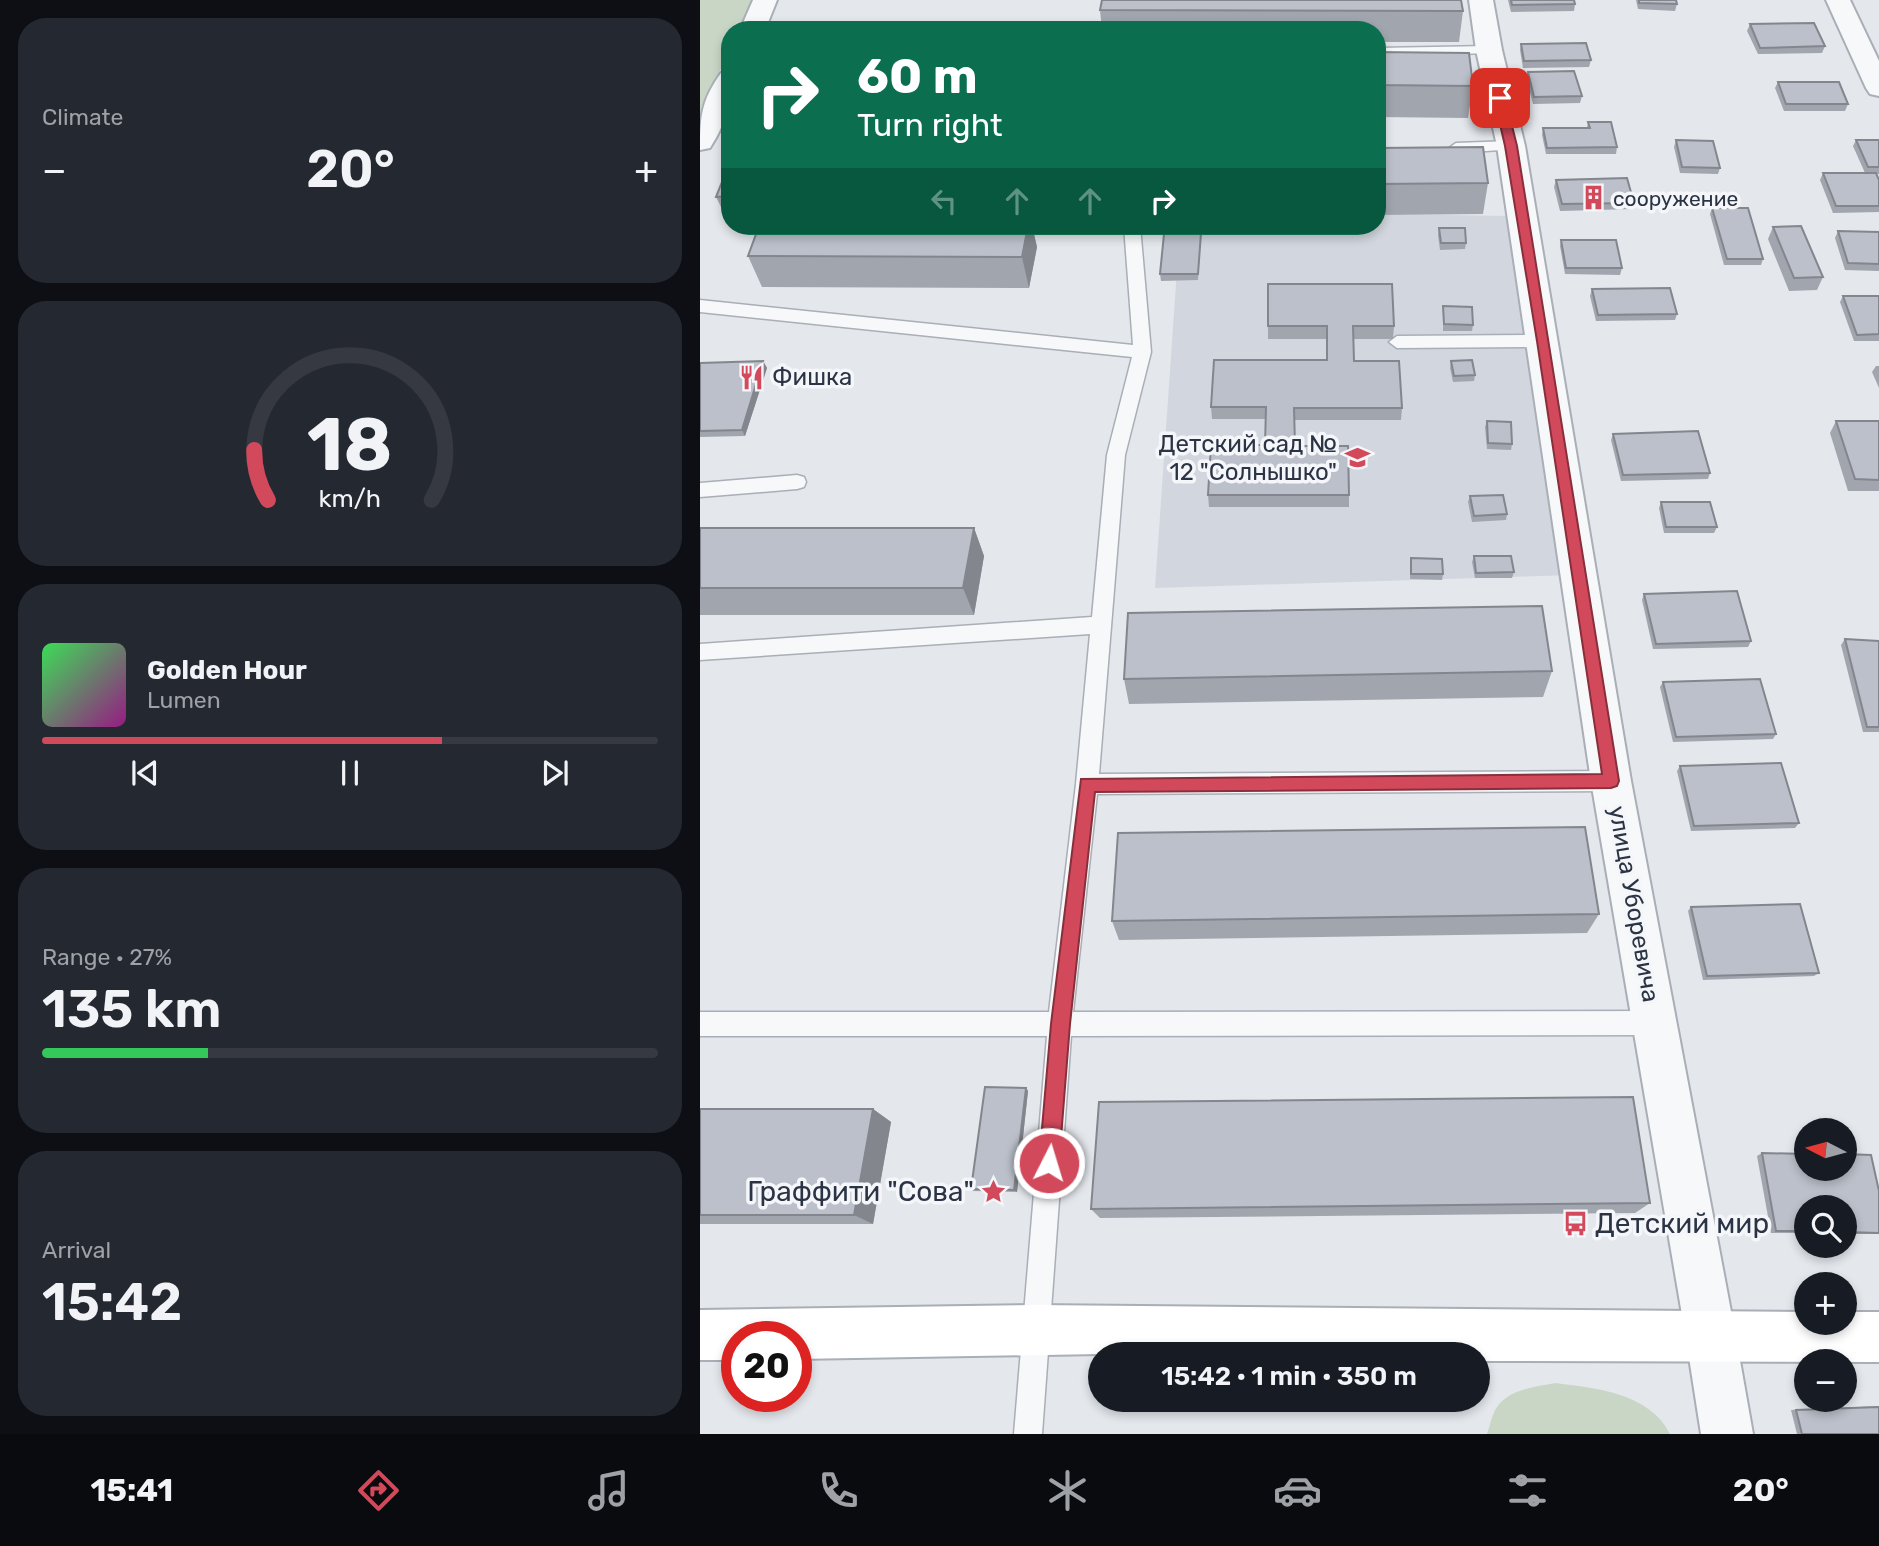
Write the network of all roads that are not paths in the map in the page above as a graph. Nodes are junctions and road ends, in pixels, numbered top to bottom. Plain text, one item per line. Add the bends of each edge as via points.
1 (765, 0) edge
2 (1481, 0) edge
3 (1838, 0) edge
4 (756, 21) edge
5 (1489, 50) junction
6 (1386, 52) edge
7 (1879, 88) edge
8 (721, 97) edge
9 (700, 142) edge
10 (1511, 146) junction
11 (1444, 148) edge
12 (1133, 235) edge
13 (700, 306) edge
14 (1543, 341) junction
15 (1396, 342) edge
16 (1142, 352) junction
17 (797, 482) dead end
18 (700, 490) edge
19 (1100, 625) junction
20 (700, 652) edge
21 (1611, 781) junction
22 (1087, 784) junction
23 (1656, 1023) junction
24 (700, 1024) edge
25 (1060, 1024) junction
26 (1035, 1330) junction
27 (700, 1335) edge
28 (1879, 1337) edge
29 (1711, 1338) junction
30 (1028, 1434) edge
31 (1727, 1434) edge

1 - 4 street
2 - 5 street, улица Уборевича
3 - 7 street
5 - 6 lane
5 - 10 street, улица Уборевича
8 - 9 street
10 - 11 lane
10 - 14 street, улица Уборевича
12 - 16 lane
13 - 16 lane
14 - 15 lane
14 - 21 street, улица Уборевича
16 - 19 lane via 1116,455
17 - 18 lane
19 - 20 lane
19 - 22 lane
21 - 22 lane
21 - 23 street, улица Уборевича
22 - 25 lane
23 - 25 lane
23 - 29 street, улица Уборевича
24 - 25 lane
25 - 26 lane
26 - 27 main road
26 - 29 main road
26 - 30 lane
28 - 29 main road
29 - 31 street, улица Уборевича

